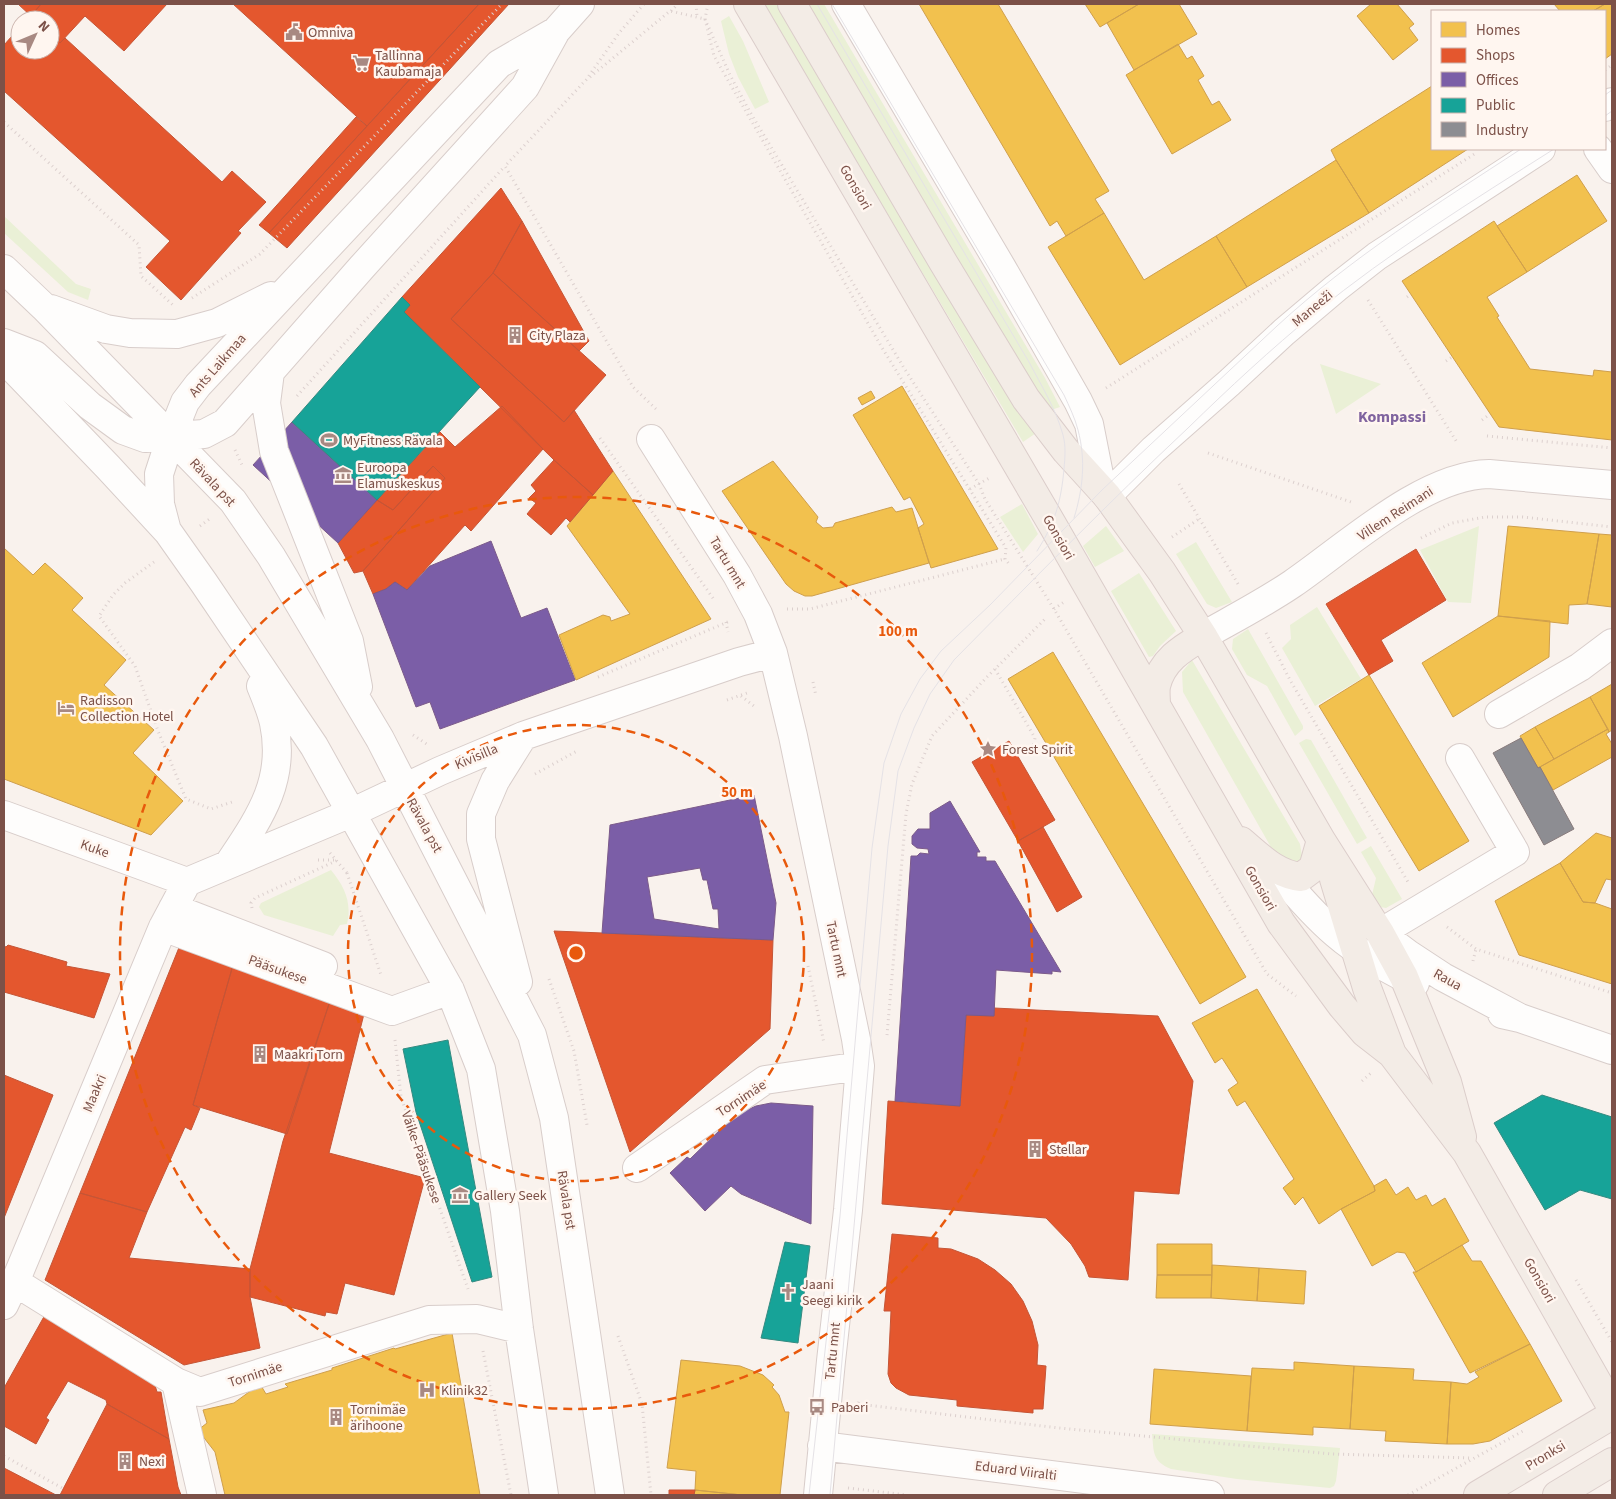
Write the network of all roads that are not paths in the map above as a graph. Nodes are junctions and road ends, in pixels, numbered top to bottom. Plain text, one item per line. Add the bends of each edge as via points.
1 (580, 4) edge
2 (748, 4) edge
3 (792, 4) edge
4 (846, 4) edge
5 (556, 31) junction
6 (1539, 150) edge
7 (1599, 150) edge
8 (1612, 169) edge
9 (4, 269) edge
10 (290, 287) junction
11 (44, 307) junction
12 (4, 344) edge
13 (4, 360) edge
14 (270, 372) junction
15 (656, 427) road end
16 (171, 437) junction
17 (1612, 484) edge
18 (1104, 493) junction
19 (168, 532) junction
20 (1203, 636) junction
21 (1612, 643) edge
22 (250, 651) junction
23 (773, 653) junction
24 (361, 705) junction
25 (1156, 705) junction
26 (1499, 714) dead end
27 (523, 736) junction
28 (1460, 758) dead end
29 (404, 788) junction
30 (351, 813) junction
31 (4, 815) edge
32 (1226, 828) junction
33 (1321, 840) junction
34 (230, 862) junction
35 (1276, 870) junction
36 (187, 882) junction
37 (168, 917) junction
38 (1380, 933) junction
39 (1356, 949) junction
40 (331, 969) dead end
41 (1404, 977) junction
42 (450, 990) junction
43 (1520, 1018) junction
44 (532, 1035) junction
45 (1612, 1050) edge
46 (1392, 1054) junction
47 (860, 1066) junction
48 (1467, 1152) junction
49 (637, 1168) dead end
50 (9, 1294) edge
51 (518, 1329) junction
52 (176, 1382) junction
53 (1612, 1408) edge
54 (1612, 1415) edge
55 (822, 1446) junction
56 (1612, 1462) edge
57 (202, 1495) edge
58 (544, 1495) edge
59 (610, 1495) edge
60 (818, 1495) edge
61 (1210, 1495) edge
62 (1478, 1495) edge
63 (1557, 1495) edge

1 - 5 street, Ants Laikmaa
2 - 25 main road, Gonsiori
3 - 18 main road, Gonsiori via 1026,399
4 - 18 street via 1078,401 1089,424
5 - 10 street, Ants Laikmaa via 498,64
5 - 14 street, Ants Laikmaa via 525,87
6 - 18 street, Maneeži via 1377,256 1336,288
7 - 8 street
9 - 11 street, Rävala pst
10 - 11 street via 217,323 177,334 130,334
10 - 16 street, Ants Laikmaa via 198,385 186,402
11 - 16 street, Rävala pst
12 - 16 street via 35,355 90,406 123,430 145,438
13 - 19 street
14 - 16 street, Ants Laikmaa via 225,423 204,434
14 - 24 street via 266,403 274,451 349,641
15 - 23 street, Tartu mnt via 758,614
16 - 19 street via 159,474 160,504
16 - 24 street, Rävala pst via 233,501 271,556
17 - 20 street, Villem Reimani via 1472,474 1436,486 1382,518 1292,585
18 - 20 main road, Gonsiori via 1162,572
19 - 22 street
20 - 25 main road via 1178,651 1164,666 1156,686
20 - 33 main road, Gonsiori
21 - 26 street via 1580,667
22 - 30 street via 314,746
22 - 34 street via 274,722 277,752 274,783 259,818
23 - 27 street, Kivisilla
23 - 47 street, Tartu mnt
24 - 29 street, Rävala pst
25 - 32 main road, Gonsiori
27 - 29 street, Kivisilla
27 - 44 street via 495,781 481,814 481,839
28 - 38 street via 1515,852
29 - 30 street, Kivisilla
29 - 44 street, Rävala pst
30 - 34 street, Kivisilla
30 - 42 street
31 - 36 street, Kuke
32 - 35 main road
32 - 46 main road, Gonsiori via 1281,923 1302,952 1365,1033
33 - 35 main road via 1313,868 1301,877
33 - 38 main road, Gonsiori
33 - 39 main road, Gonsiori
34 - 36 street, Kivisilla
35 - 39 street, Raua via 1336,934
36 - 37 street, Maakri
37 - 40 street
37 - 42 street, Pääsukese via 392,1011
37 - 50 street, Maakri
38 - 41 main road, Gonsiori
38 - 43 street, Raua via 1442,978
39 - 41 street, Raua
39 - 46 main road, Gonsiori
41 - 43 street, Raua via 1464,1006
41 - 48 main road, Gonsiori via 1447,1082
42 - 51 street via 481,1069 505,1211
43 - 45 street, Raua
44 - 59 street, Rävala pst via 554,1118
46 - 48 main road, Gonsiori
47 - 49 street, Tornimäe via 765,1080
47 - 55 street, Tartu mnt
48 - 53 main road, Gonsiori
50 - 52 street, Tornimäe
51 - 52 street, Tornimäe via 477,1319 429,1320 200,1392
51 - 58 street
52 - 57 street
54 - 62 main road, Pronksi
55 - 60 street, Tartu mnt
55 - 61 street, Eduard Viiralti
56 - 63 main road

